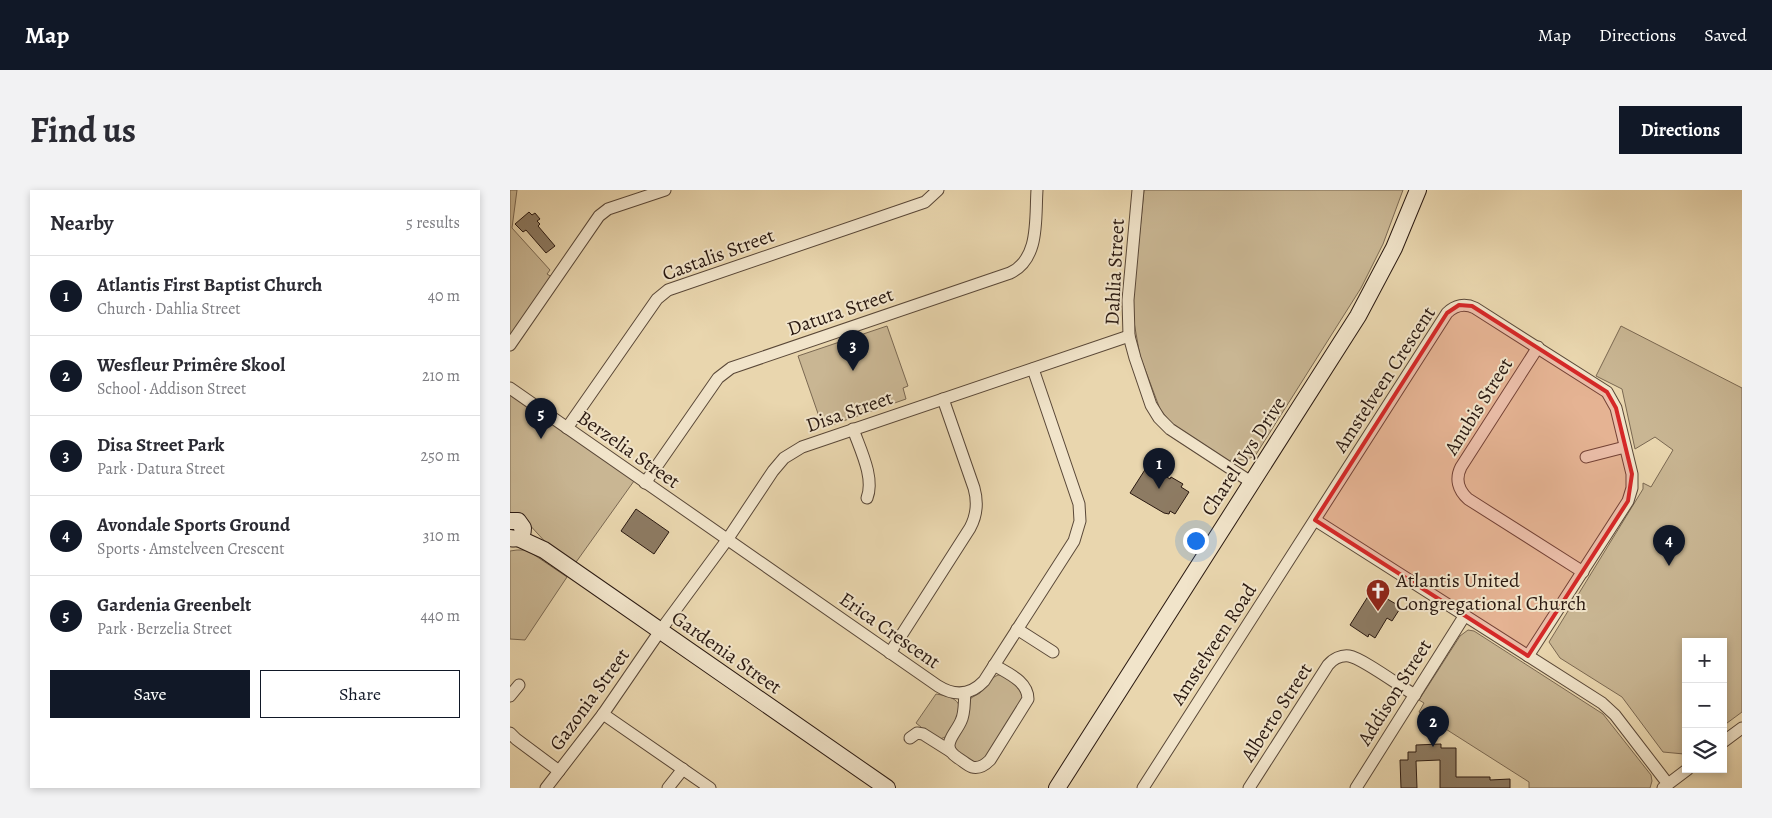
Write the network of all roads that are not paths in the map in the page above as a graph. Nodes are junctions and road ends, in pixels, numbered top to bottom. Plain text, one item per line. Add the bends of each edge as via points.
1 (665, 190) edge
2 (938, 190) edge
3 (1037, 190) edge
4 (1138, 190) edge
5 (1418, 190) edge
6 (1129, 336) junction
7 (510, 345) edge
8 (1538, 347) junction
9 (1033, 369) junction
10 (510, 388) edge
11 (943, 399) junction
12 (567, 428) junction
13 (853, 430) junction
14 (1625, 447) junction
15 (1586, 457) dead end
16 (1251, 482) junction
17 (645, 483) junction
18 (867, 498) dead end
19 (1316, 520) junction
20 (514, 535) edge
21 (727, 540) junction
22 (1583, 572) junction
23 (1465, 615) junction
24 (1017, 629) junction
25 (660, 631) junction
26 (890, 652) junction
27 (1053, 652) dead end
28 (1528, 656) junction
29 (994, 665) junction
30 (519, 685) dead end
31 (965, 693) junction
32 (1414, 695) junction
33 (510, 696) edge
34 (603, 714) junction
35 (1742, 728) edge
36 (510, 733) edge
37 (910, 738) dead end
38 (1727, 739) edge
39 (950, 751) junction
40 (683, 769) junction
41 (559, 772) junction
42 (1683, 773) edge
43 (1665, 786) edge
44 (546, 788) edge
45 (668, 788) edge
46 (710, 788) edge
47 (887, 788) edge
48 (1057, 788) edge
49 (1143, 788) edge
50 (1249, 788) edge
51 (1356, 788) edge

1 - 7 street via 608,209 599,216
2 - 12 street, Castalis Street via 925,202 668,290 658,299
3 - 17 street, Datura Street via 1032,246 1020,267 731,368 718,378
4 - 6 street, Dahlia Street via 1128,306
5 - 16 main road, Charel Uys Drive via 1371,294
6 - 9 street, Disa Street
6 - 16 street, Dahlia Street via 1151,405 1164,424
8 - 14 street, Amstelveen Crescent via 1607,392 1616,408
8 - 19 street, Amstelveen Crescent via 1472,306 1459,305 1450,309
8 - 22 street, Anubis Street via 1461,467 1458,485 1468,499
9 - 11 street, Disa Street
9 - 24 street via 1079,504 1080,521 1074,541
10 - 12 street, Berzelia Street
11 - 13 street, Disa Street
11 - 26 street via 974,488 975,516
12 - 17 street, Berzelia Street
13 - 18 street via 870,479
13 - 21 street, Disa Street via 802,447 784,458
14 - 15 street
14 - 22 street, Amstelveen Crescent via 1633,481 1631,495
16 - 48 main road, Charel Uys Drive
17 - 21 street, Berzelia Street
19 - 23 street
19 - 49 street, Amstelveen Road
20 - 25 main road, Gardenia Street via 544,550
21 - 25 street, Disa Street
21 - 26 street, Erica Crescent
22 - 28 street, Amstelveen Crescent
23 - 28 street
23 - 32 street, Addison Street
24 - 27 street
24 - 29 street
25 - 34 street, Gazonia Street
25 - 47 main road, Gardenia Street
26 - 31 street, Erica Crescent via 947,692
28 - 43 street via 1607,707
29 - 31 street via 980,686
29 - 39 street via 1025,686 1027,702 985,765 970,766
30 - 33 street
31 - 39 street via 963,717 950,740
32 - 50 street, Alberto Street via 1354,657 1335,658
32 - 51 street, Addison Street
34 - 40 street
34 - 41 street, Gazonia Street
35 - 38 street
36 - 41 street
37 - 39 street via 917,733 923,734
40 - 45 street
40 - 46 street
41 - 44 street, Gazonia Street
42 - 43 street

